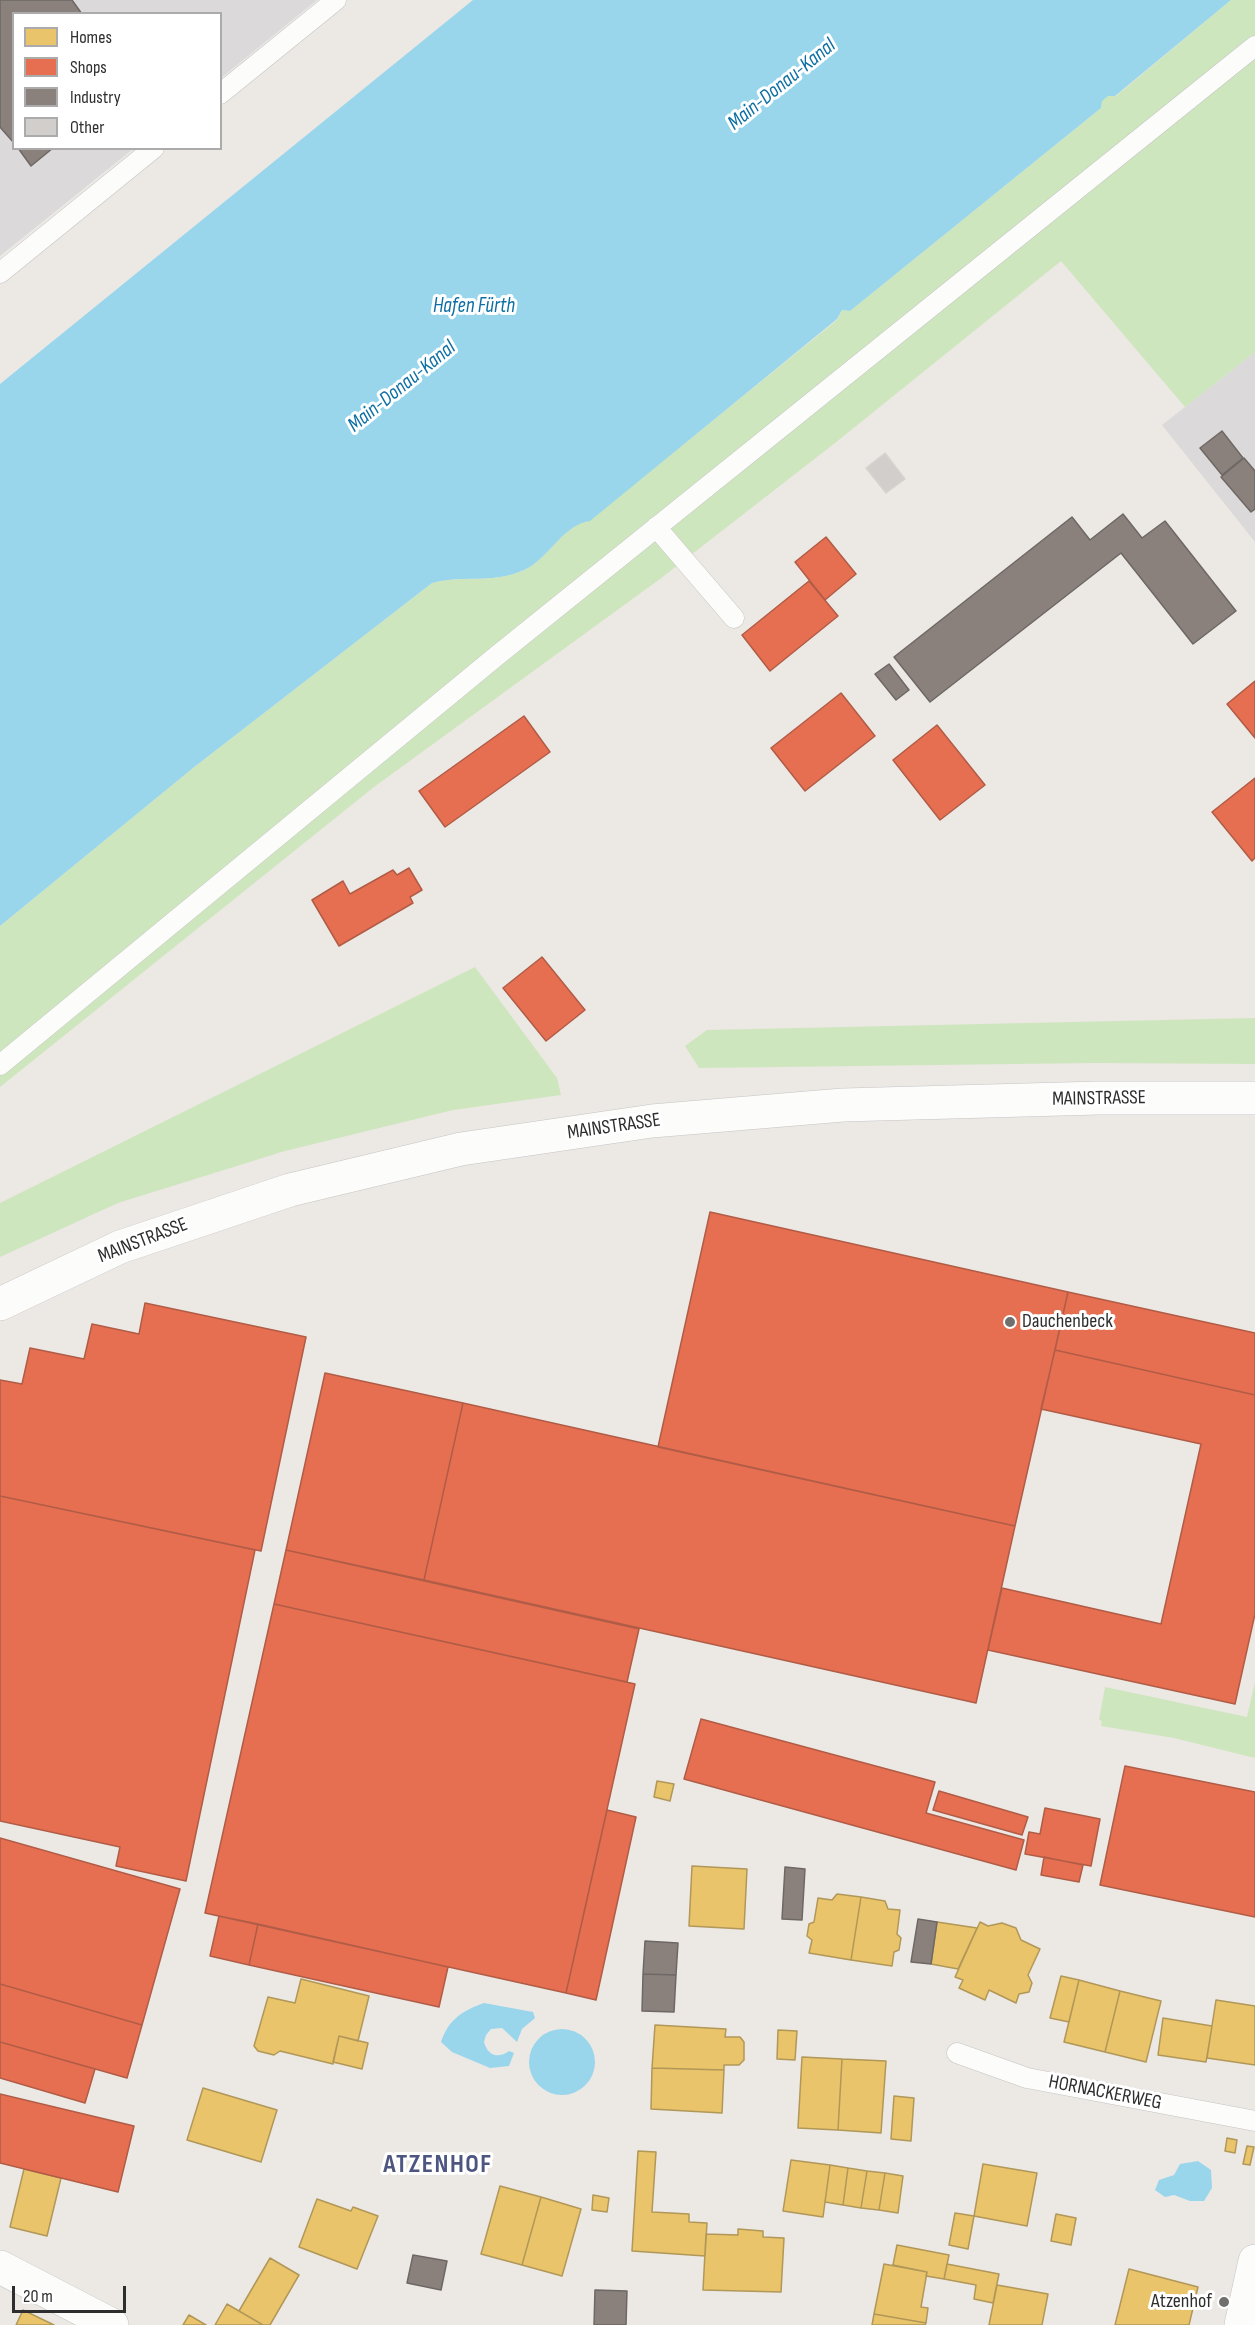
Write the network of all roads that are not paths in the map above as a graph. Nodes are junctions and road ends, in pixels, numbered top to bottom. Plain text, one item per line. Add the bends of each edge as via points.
1 (336, 0) edge
2 (1255, 46) edge
3 (222, 92) edge
4 (152, 150) edge
5 (0, 273) edge
6 (656, 527) junction
7 (734, 618) dead end
8 (0, 1065) edge
9 (1255, 1098) edge
10 (0, 1304) edge
11 (957, 2053) dead end
12 (1255, 2121) edge
13 (1255, 2261) edge
14 (0, 2266) edge
15 (112, 2325) edge
16 (1241, 2325) edge

1 - 3 lane
2 - 6 lane
4 - 5 lane
6 - 7 lane
6 - 8 lane
9 - 10 main road, MAINSTRASSE via 843,1105 652,1121 461,1149 290,1190 120,1247
11 - 12 lane, HORNACKERWEG via 1027,2078
13 - 16 main road
14 - 15 main road

